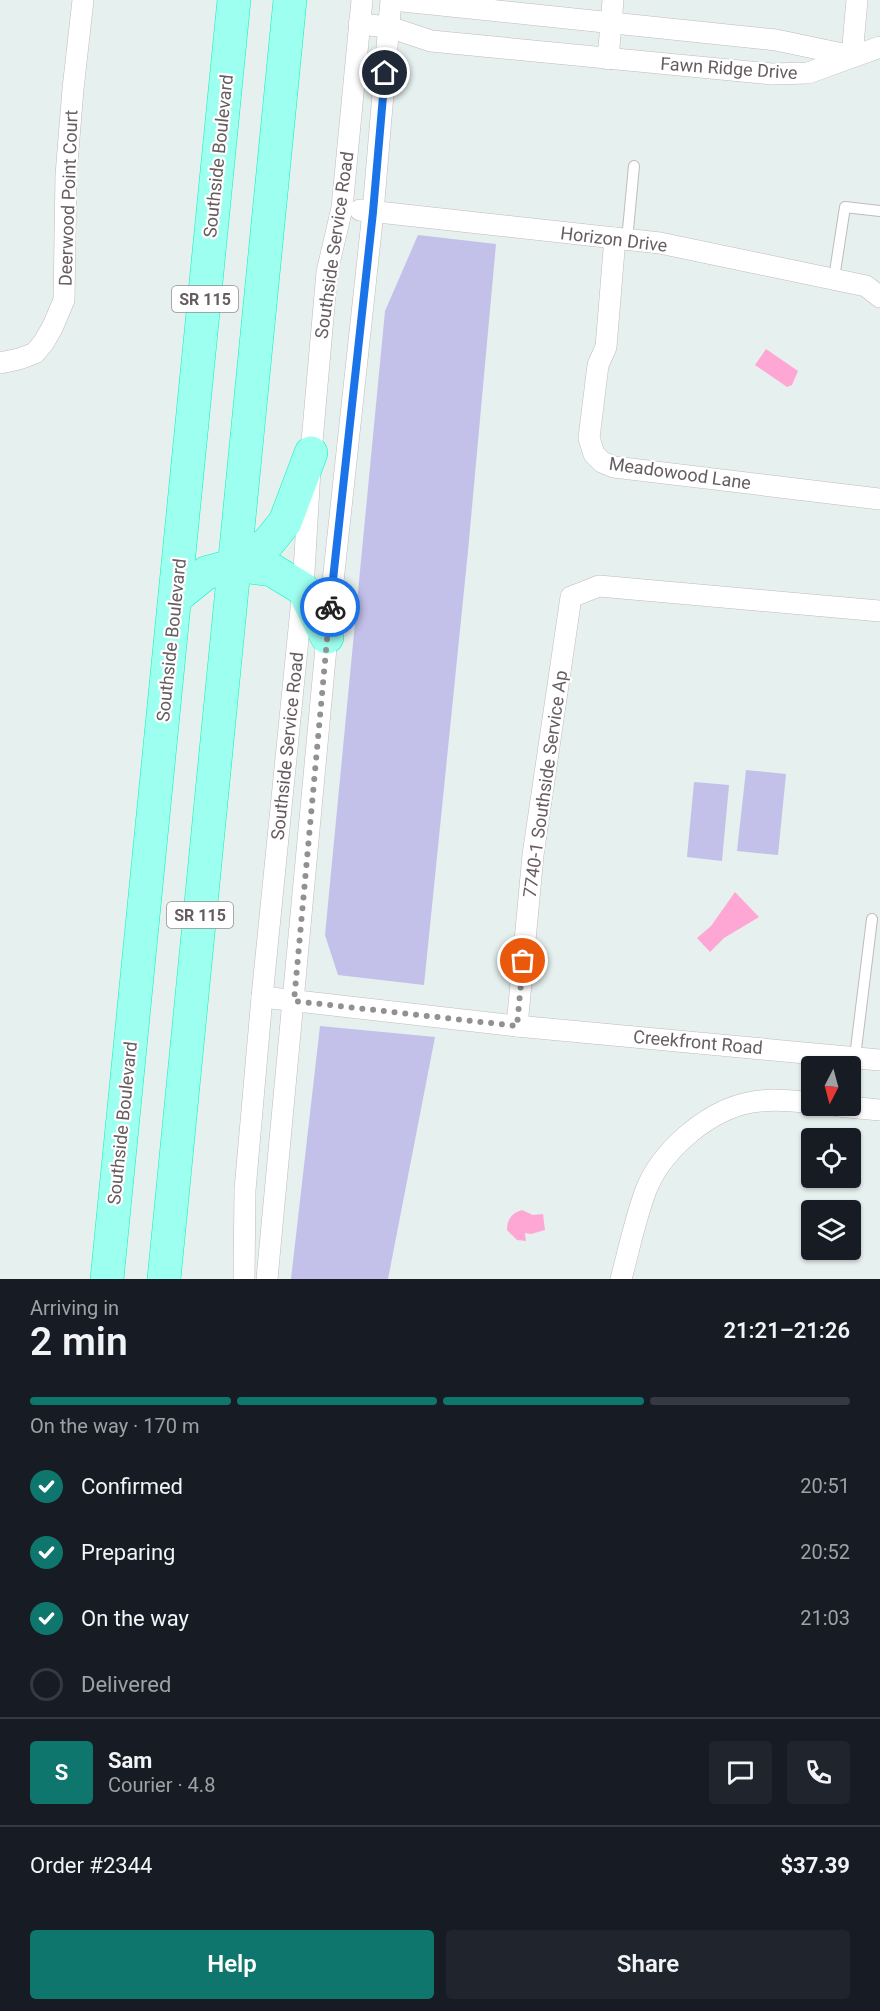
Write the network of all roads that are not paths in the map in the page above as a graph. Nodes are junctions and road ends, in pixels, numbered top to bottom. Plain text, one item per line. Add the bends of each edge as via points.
1 (83, 0) edge
2 (234, 0) edge
3 (290, 0) edge
4 (362, 0) edge
5 (392, 0) edge
6 (614, 0) edge
7 (858, 0) edge
8 (611, 22) junction
9 (358, 24) junction
10 (389, 27) junction
11 (880, 47) edge
12 (852, 56) junction
13 (608, 59) junction
14 (634, 166) dead end
15 (342, 208) junction
16 (880, 211) edge
17 (373, 212) junction
18 (621, 239) junction
19 (834, 278) junction
20 (880, 297) edge
21 (0, 363) edge
22 (311, 453) junction
23 (880, 499) edge
24 (235, 565) junction
25 (303, 589) junction
26 (175, 598) junction
27 (880, 611) edge
28 (327, 637) junction
29 (872, 919) dead end
30 (262, 997) junction
31 (294, 1001) junction
32 (517, 1026) junction
33 (855, 1056) joint
34 (861, 1057) edge
35 (880, 1060) edge
36 (801, 1102) edge
37 (861, 1108) edge
38 (880, 1110) edge
39 (107, 1279) edge
40 (164, 1279) edge
41 (244, 1279) edge
42 (267, 1279) edge
43 (621, 1279) edge

1 - 21 street, Deerwood Point Court via 66,175 64,300 44,342 34,352
2 - 26 highway, Southside Boulevard / SR 115
3 - 24 highway, SR 115
4 - 9 street, Southside Service Road
5 - 8 street, Fawn Ridge Drive
5 - 10 street, Southside Service Road
6 - 8 street
7 - 12 street
8 - 12 street, Fawn Ridge Drive via 776,39
8 - 13 street
9 - 10 street, Fawn Ridge Drive
9 - 15 street, Southside Service Road
10 - 13 street, Fawn Ridge Drive via 431,41
10 - 17 street, Southside Service Road
11 - 12 street
12 - 13 street, Fawn Ridge Drive via 808,73 772,74
14 - 18 lane
15 - 17 street, Horizon Drive
15 - 22 street, Southside Service Road via 327,272
16 - 19 lane via 845,207
17 - 18 street, Horizon Drive
17 - 28 street, Southside Service Road
18 - 19 street, Horizon Drive via 660,243
18 - 23 street, Meadowood Lane via 606,347 598,366 589,438 594,454 602,462 625,469
19 - 20 street, Horizon Drive via 866,286
22 - 24 highway via 285,522 268,543
22 - 25 street, Southside Service Road
24 - 25 highway via 272,570
24 - 26 highway via 206,573
24 - 40 highway, SR 115
25 - 28 highway
25 - 30 street, Southside Service Road
26 - 39 highway, Southside Boulevard / SR 115
27 - 32 street, 7740-1 Southside Service Ap via 599,586 571,597 533,855
28 - 31 street, Southside Service Road
29 - 33 lane
30 - 31 street
30 - 41 street, Southside Service Road via 245,1190
31 - 32 street
31 - 42 street, Southside Service Road
32 - 33 street, Creekfront Road
34 - 35 street, Creekfront Road
36 - 43 street via 764,1100 722,1112 665,1157 646,1189
37 - 38 street

